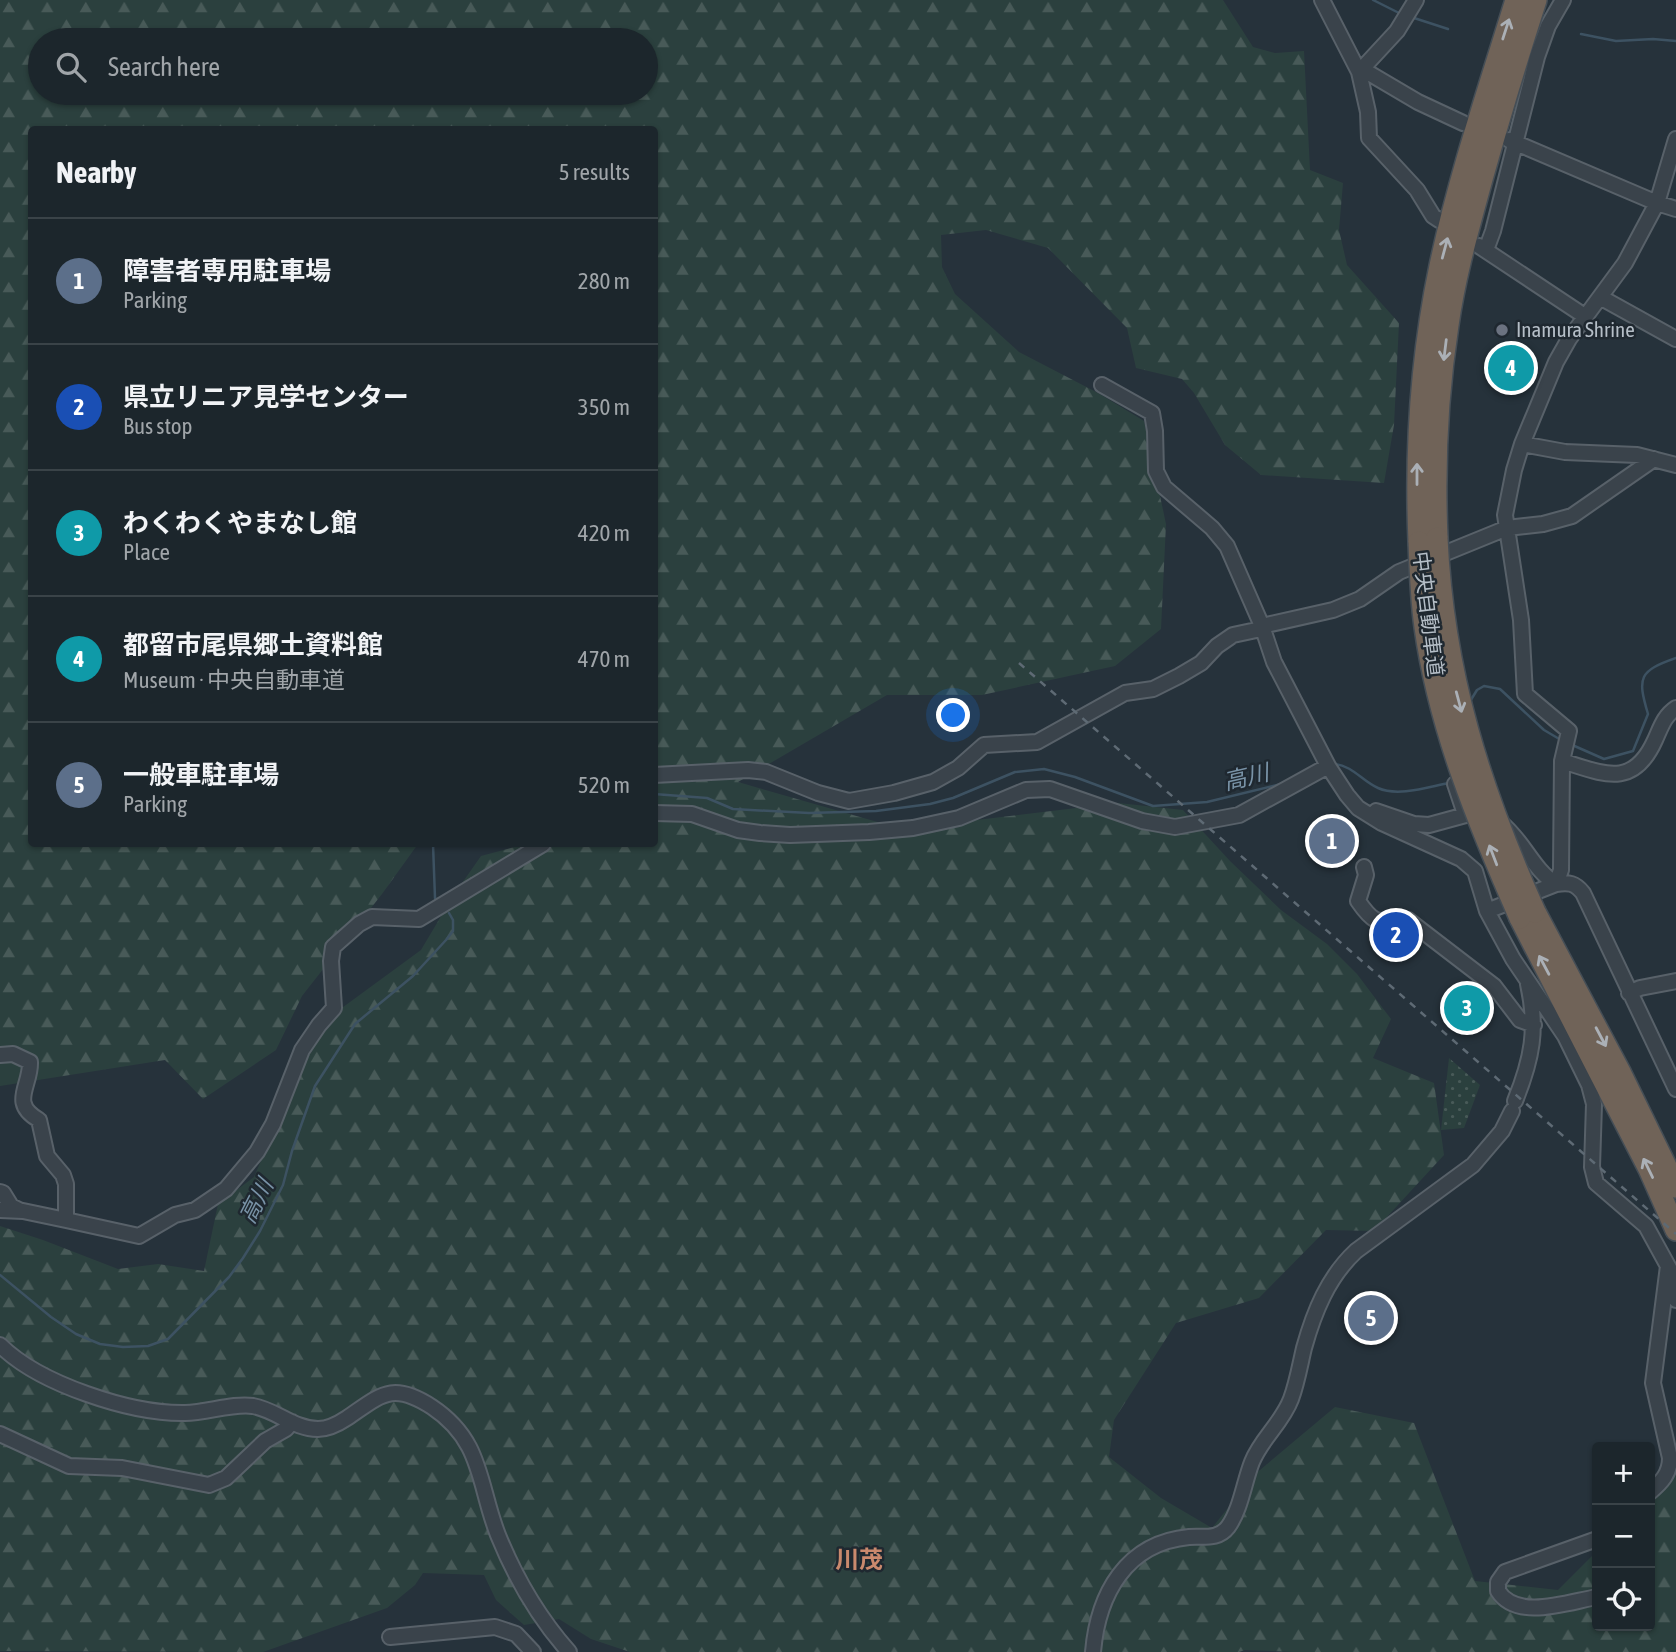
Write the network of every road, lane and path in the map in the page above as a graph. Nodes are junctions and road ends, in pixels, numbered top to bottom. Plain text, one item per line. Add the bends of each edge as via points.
1 (1322, 0) edge
2 (1516, 0) edge
3 (1536, 0) edge
4 (1563, 0) edge
5 (1410, 11) edge
6 (1360, 70) junction
7 (1463, 123) dead end
8 (1676, 139) edge
9 (1509, 141) junction
10 (1657, 203) junction
11 (1676, 209) edge
12 (1439, 220) dead end
13 (1600, 297) junction
14 (1586, 317) junction
15 (1676, 339) edge
16 (1102, 385) dead end
17 (1522, 444) junction
18 (1654, 460) junction
19 (1676, 465) edge
20 (1507, 528) junction
21 (1428, 540) junction
22 (1410, 567) junction
23 (1261, 628) junction
24 (1676, 708) edge
25 (1563, 759) junction
26 (1328, 766) junction
27 (658, 775) edge
28 (1347, 795) junction
29 (658, 813) edge
30 (1465, 814) junction
31 (537, 847) edge
32 (1364, 867) dead end
33 (1556, 884) junction
34 (1487, 911) junction
35 (1527, 915) junction
36 (1527, 979) junction
37 (1676, 981) edge
38 (1629, 993) junction
39 (1534, 1025) junction
40 (0, 1055) edge
41 (1676, 1089) edge
42 (1676, 1187) edge
43 (0, 1192) edge
44 (0, 1210) edge
45 (23, 1212) junction
46 (66, 1220) junction
47 (1676, 1230) edge
48 (1668, 1265) junction
49 (1676, 1300) edge
50 (0, 1345) edge
51 (292, 1422) junction
52 (0, 1434) edge
53 (1655, 1488) edge
54 (1592, 1541) edge
55 (1592, 1598) edge
56 (390, 1637) dead end
57 (533, 1652) edge
58 (569, 1652) edge
59 (1093, 1652) edge

1 - 6 street
21 -> 2 highway, 中央自動車道 via 1417,490 1419,408 1433,306 1453,215
3 -> 21 highway, 中央自動車道 via 1456,279 1438,407
4 - 9 street via 1548,26
5 - 6 street
6 - 7 street
6 - 12 street via 1369,138
8 - 10 street
9 - 10 street
9 - 14 street via 1493,231 1482,247
10 - 11 street
10 - 13 street via 1625,263
13 - 14 street
13 - 15 street
14 - 17 street via 1556,362
16 - 23 street via 1152,413 1156,471 1164,487 1227,547
17 - 18 street
17 - 20 street via 1508,495
18 - 19 street
18 - 20 street via 1572,516
20 - 22 street
20 - 25 street via 1521,620 1525,694 1569,731
21 - 35 highway, 中央自動車道, bridge via 1456,691
22 - 23 street via 1360,599
22 - 30 street via 1423,661
23 - 26 street
23 - 27 street via 1233,635 1179,676 1153,689 1125,693 1046,738 984,745 933,782 894,793 849,801 748,770
24 - 25 street via 1662,723 1648,754 1630,772 1602,772
25 - 33 street via 1561,870
26 - 28 street
26 - 29 street via 1238,815 1175,827 1142,821 1049,789 1026,790 959,818 869,832 760,833 692,814
28 - 30 street via 1370,809 1415,824 1429,825
28 - 34 street via 1357,808 1382,823 1469,864
30 - 33 street via 1482,812 1508,829 1546,878
31 - 46 street via 419,919 372,917 333,947 334,1009 302,1050 257,1152 226,1189 195,1210 175,1215 139,1236
32 - 39 street via 1358,901 1367,914 1384,922 1408,920 1493,986 1520,1020
33 - 34 street
33 - 38 street via 1568,882 1583,893
34 - 36 street
35 -> 42 highway, 中央自動車道 via 1615,1062
47 -> 35 highway, 中央自動車道
36 - 39 street
36 - 48 street via 1565,1036 1589,1085 1594,1104 1591,1167 1595,1183 1646,1226
37 - 38 street
38 - 41 street
39 - 59 street via 1524,1079 1502,1131 1472,1165 1356,1251 1324,1293 1292,1398 1253,1458 1228,1526 1218,1536 1165,1541 1131,1560 1107,1598
40 - 46 street via 13,1054 30,1062 22,1093 24,1105 39,1120 47,1156 63,1175
43 - 45 street via 10,1206
44 - 45 street
45 - 46 street
48 - 49 street
48 - 53 street via 1653,1383 1670,1468
50 - 51 street via 36,1371 120,1405 187,1413 253,1406
51 - 52 street via 226,1478 209,1485 122,1468 69,1466
51 - 58 street via 329,1428 391,1392 430,1406 456,1427 469,1444 498,1535 529,1597
54 - 55 street via 1505,1572 1498,1582 1498,1591 1519,1607
56 - 57 street via 495,1628 516,1634

